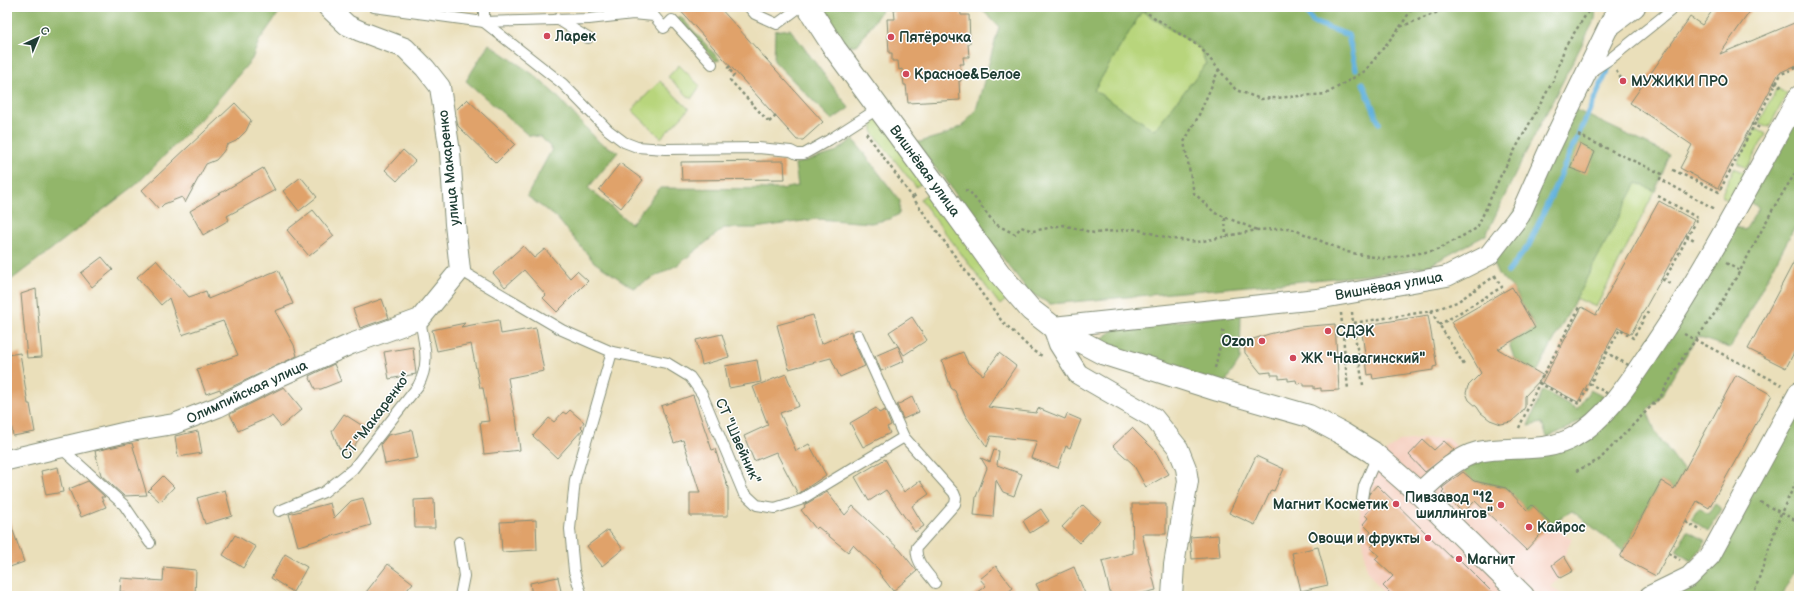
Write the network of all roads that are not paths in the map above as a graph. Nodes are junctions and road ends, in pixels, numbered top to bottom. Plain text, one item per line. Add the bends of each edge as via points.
1 (328, 7) edge
2 (374, 7) edge
3 (484, 7) edge
4 (749, 7) edge
5 (800, 7) edge
6 (808, 7) edge
7 (1618, 7) edge
8 (1634, 7) edge
9 (1675, 7) edge
10 (557, 19) junction
11 (484, 22) junction
12 (1608, 27) junction
13 (588, 38) dead end
14 (712, 64) dead end
15 (1584, 77) junction
16 (1799, 96) edge
17 (879, 108) junction
18 (460, 270) junction
19 (420, 319) junction
20 (1053, 327) junction
21 (858, 334) dead end
22 (612, 352) junction
23 (1792, 389) edge
24 (904, 437) junction
25 (61, 448) junction
26 (1376, 456) junction
27 (7, 460) edge
28 (1419, 493) junction
29 (1362, 498) dead end
30 (279, 511) dead end
31 (150, 542) dead end
32 (460, 542) dead end
33 (936, 583) dead end
34 (460, 596) edge
35 (582, 596) edge
36 (1172, 596) edge
37 (1523, 596) edge
38 (1650, 596) edge

1 - 18 street, улица Макаренко via 347,25 405,48 440,87 450,152 454,224
2 - 11 lane
3 - 11 lane
4 - 5 lane via 755,14 777,24
6 - 17 street, Вишнёвая улица via 834,49
7 - 12 street, Вишнёвая улица
8 - 12 street
9 - 15 lane
10 - 11 lane
10 - 13 lane
10 - 14 lane via 589,19 633,14 654,16 664,28 672,20
11 - 17 lane via 563,84 608,130 624,142 637,147 758,148 804,154
12 - 15 street, Вишнёвая улица
15 - 20 street, Вишнёвая улица via 1520,215 1489,255 1447,276 1317,299
16 - 28 street via 1685,299 1633,377 1607,410 1574,437 1557,445 1479,452 1462,459
17 - 20 street, Вишнёвая улица via 999,273 1031,310
18 - 19 street
18 - 22 lane, СТ "Швейник" via 562,330
19 - 25 street, Олимпийская улица via 350,344 218,407 174,424 131,431
19 - 30 lane, СТ "Макаренко" via 427,360 418,386 353,469 324,492
20 - 26 street, Вишнёвая улица via 1102,353 1309,416
20 - 36 street via 1059,344 1078,374 1154,418 1178,448 1188,481 1174,565
21 - 24 lane
22 - 24 lane, СТ "Швейник" via 667,363 690,377 702,394 743,492 757,505 775,508 800,500
22 - 35 lane via 575,480 570,529 574,571
23 - 38 street via 1743,494 1710,556 1689,577
24 - 33 lane via 956,498 955,504 917,547 918,560
25 - 27 street, Олимпийская улица
25 - 31 lane via 124,505
26 - 28 street, Вишнёвая улица
26 - 29 lane
28 - 37 street, Вишнёвая улица
32 - 34 lane via 464,576

